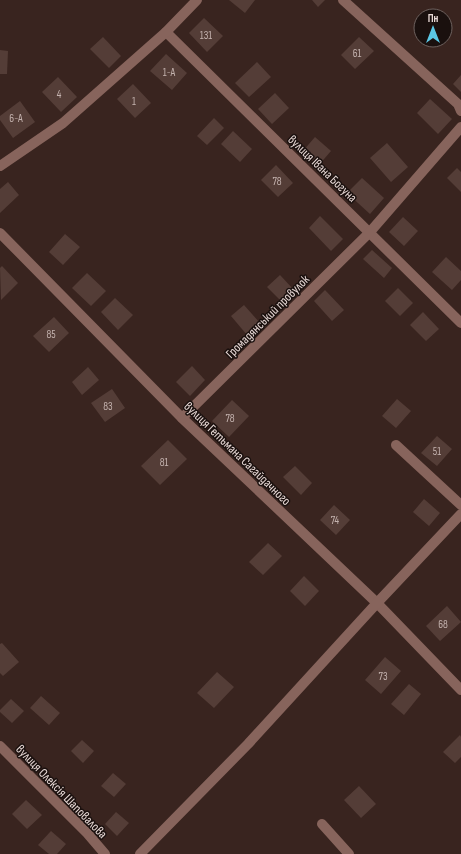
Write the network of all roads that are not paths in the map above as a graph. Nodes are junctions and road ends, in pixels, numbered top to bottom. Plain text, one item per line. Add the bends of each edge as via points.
1 (197, 0) edge
2 (343, 0) edge
3 (166, 32) junction
4 (461, 111) edge
5 (461, 127) edge
6 (0, 166) edge
7 (370, 232) junction
8 (0, 233) edge
9 (461, 323) edge
10 (182, 418) junction
11 (396, 445) dead end
12 (461, 505) edge
13 (461, 514) edge
14 (377, 603) junction
15 (461, 690) edge
16 (0, 746) edge
17 (322, 824) dead end
18 (105, 854) edge
19 (140, 854) edge
20 (350, 854) edge

1 - 3 street
2 - 4 street via 458,104
3 - 6 street via 63,123
3 - 7 street, вулиця Івана Богуна
5 - 7 street, Громадянський провулок
7 - 9 street, вулиця Івана Богуна
7 - 10 street, Громадянський провулок
8 - 10 street, вулиця Гетьмана Сагайдачного
10 - 14 street, вулиця Гетьмана Сагайдачного
11 - 12 street
13 - 14 street
14 - 15 street, вулиця Гетьмана Сагайдачного
14 - 19 street via 248,744
16 - 18 street, вулиця Олексія Шаповалова
17 - 20 street

